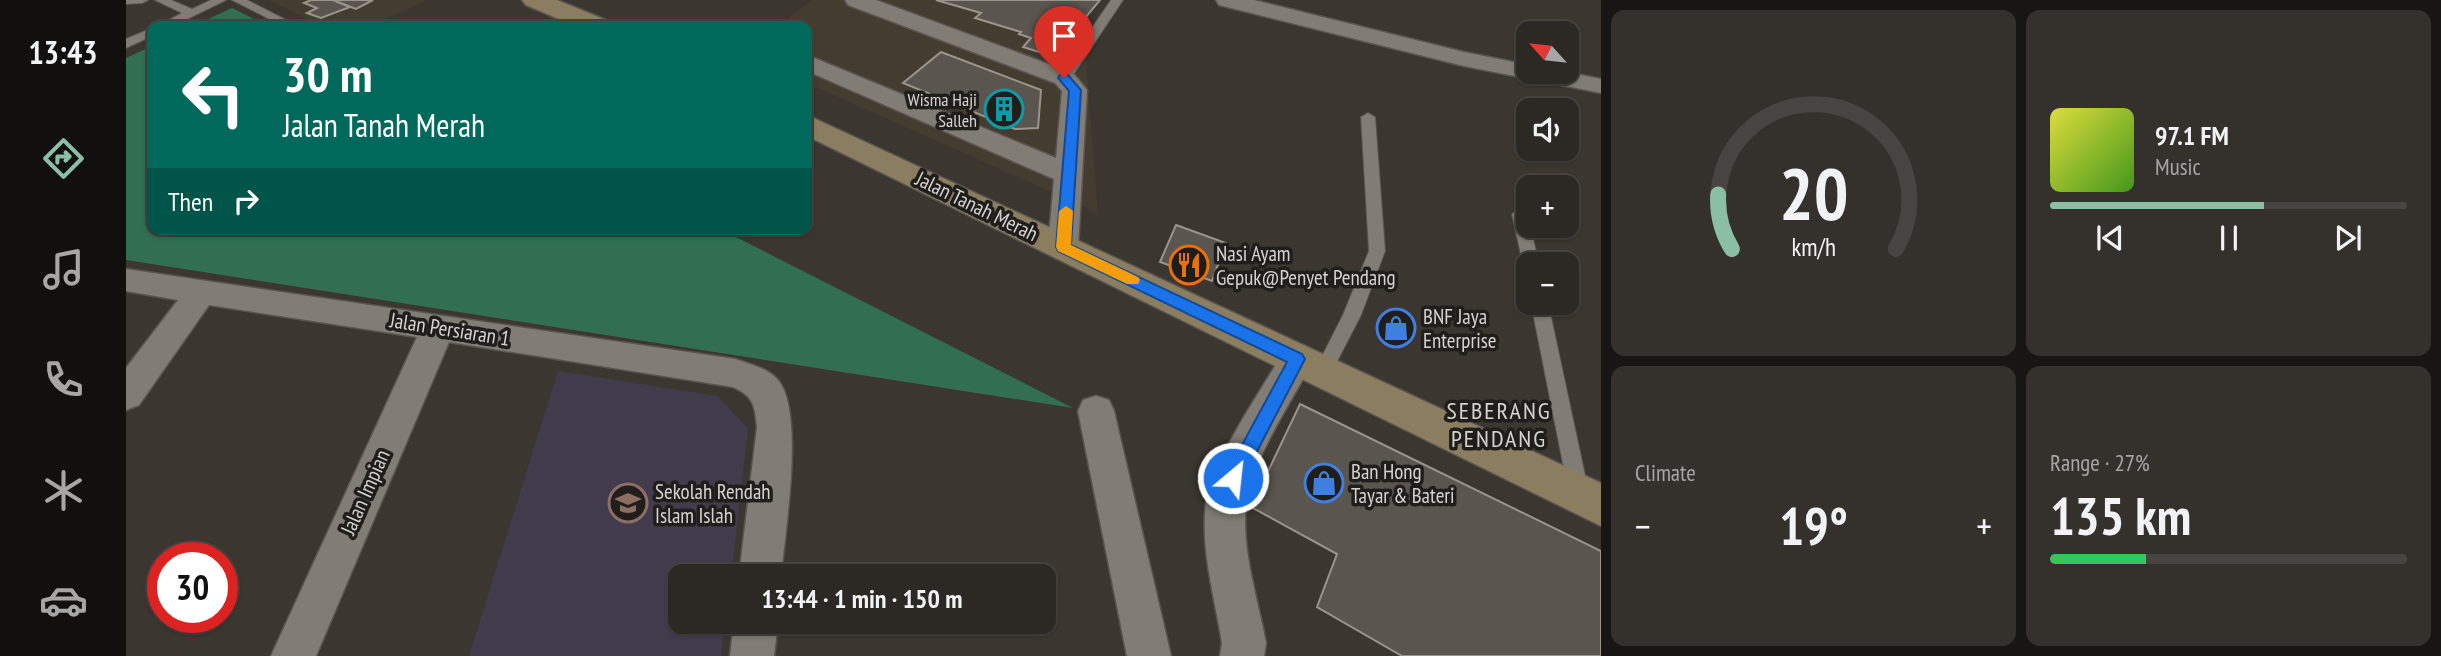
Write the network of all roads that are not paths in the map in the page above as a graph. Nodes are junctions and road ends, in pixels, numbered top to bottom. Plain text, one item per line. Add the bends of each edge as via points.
1 (142, 0) edge
2 (161, 0) edge
3 (220, 0) edge
4 (239, 0) edge
5 (535, 0) edge
6 (570, 0) edge
7 (856, 0) edge
8 (1117, 0) edge
9 (1227, 0) edge
10 (126, 1) edge
11 (192, 13) junction
12 (175, 21) edge
13 (282, 21) edge
14 (585, 21) edge
15 (602, 21) edge
16 (147, 34) edge
17 (126, 44) edge
18 (812, 64) edge
19 (1516, 70) edge
20 (1064, 78) junction
21 (1579, 82) edge
22 (1601, 86) edge
23 (1368, 117) dead end
24 (812, 126) edge
25 (1068, 174) junction
26 (1063, 247) junction
27 (126, 280) edge
28 (201, 292) junction
29 (1542, 315) edge
30 (438, 328) junction
31 (1310, 365) junction
32 (126, 395) edge
33 (1096, 411) dead end
34 (1590, 499) edge
35 (761, 564) edge
36 (755, 634) edge
37 (293, 656) edge
38 (752, 656) edge
39 (1149, 656) edge
40 (1242, 656) edge

1 - 10 lane
2 - 11 lane
3 - 11 lane
4 - 13 lane
5 - 14 main road
6 - 15 main road
7 - 20 street
8 - 20 lane
9 - 19 street
11 - 12 lane
16 - 17 lane
18 - 25 street
20 - 25 street via 1075,90
21 - 22 street
23 - 31 lane via 1377,251 1352,315
24 - 26 main road, Jalan Tanah Merah
25 - 26 street
26 - 31 main road, Jalan Tanah Merah
27 - 28 street, Jalan Persiaran 1
28 - 30 street, Jalan Persiaran 1
28 - 32 street
29 - 34 lane
30 - 35 street, Jalan Persiaran 1 via 754,379 769,391 775,427
30 - 37 street, Jalan Impian
31 - 34 main road, Jalan Tanah Merah
31 - 40 street via 1233,478 1226,502
33 - 39 street
36 - 38 street

